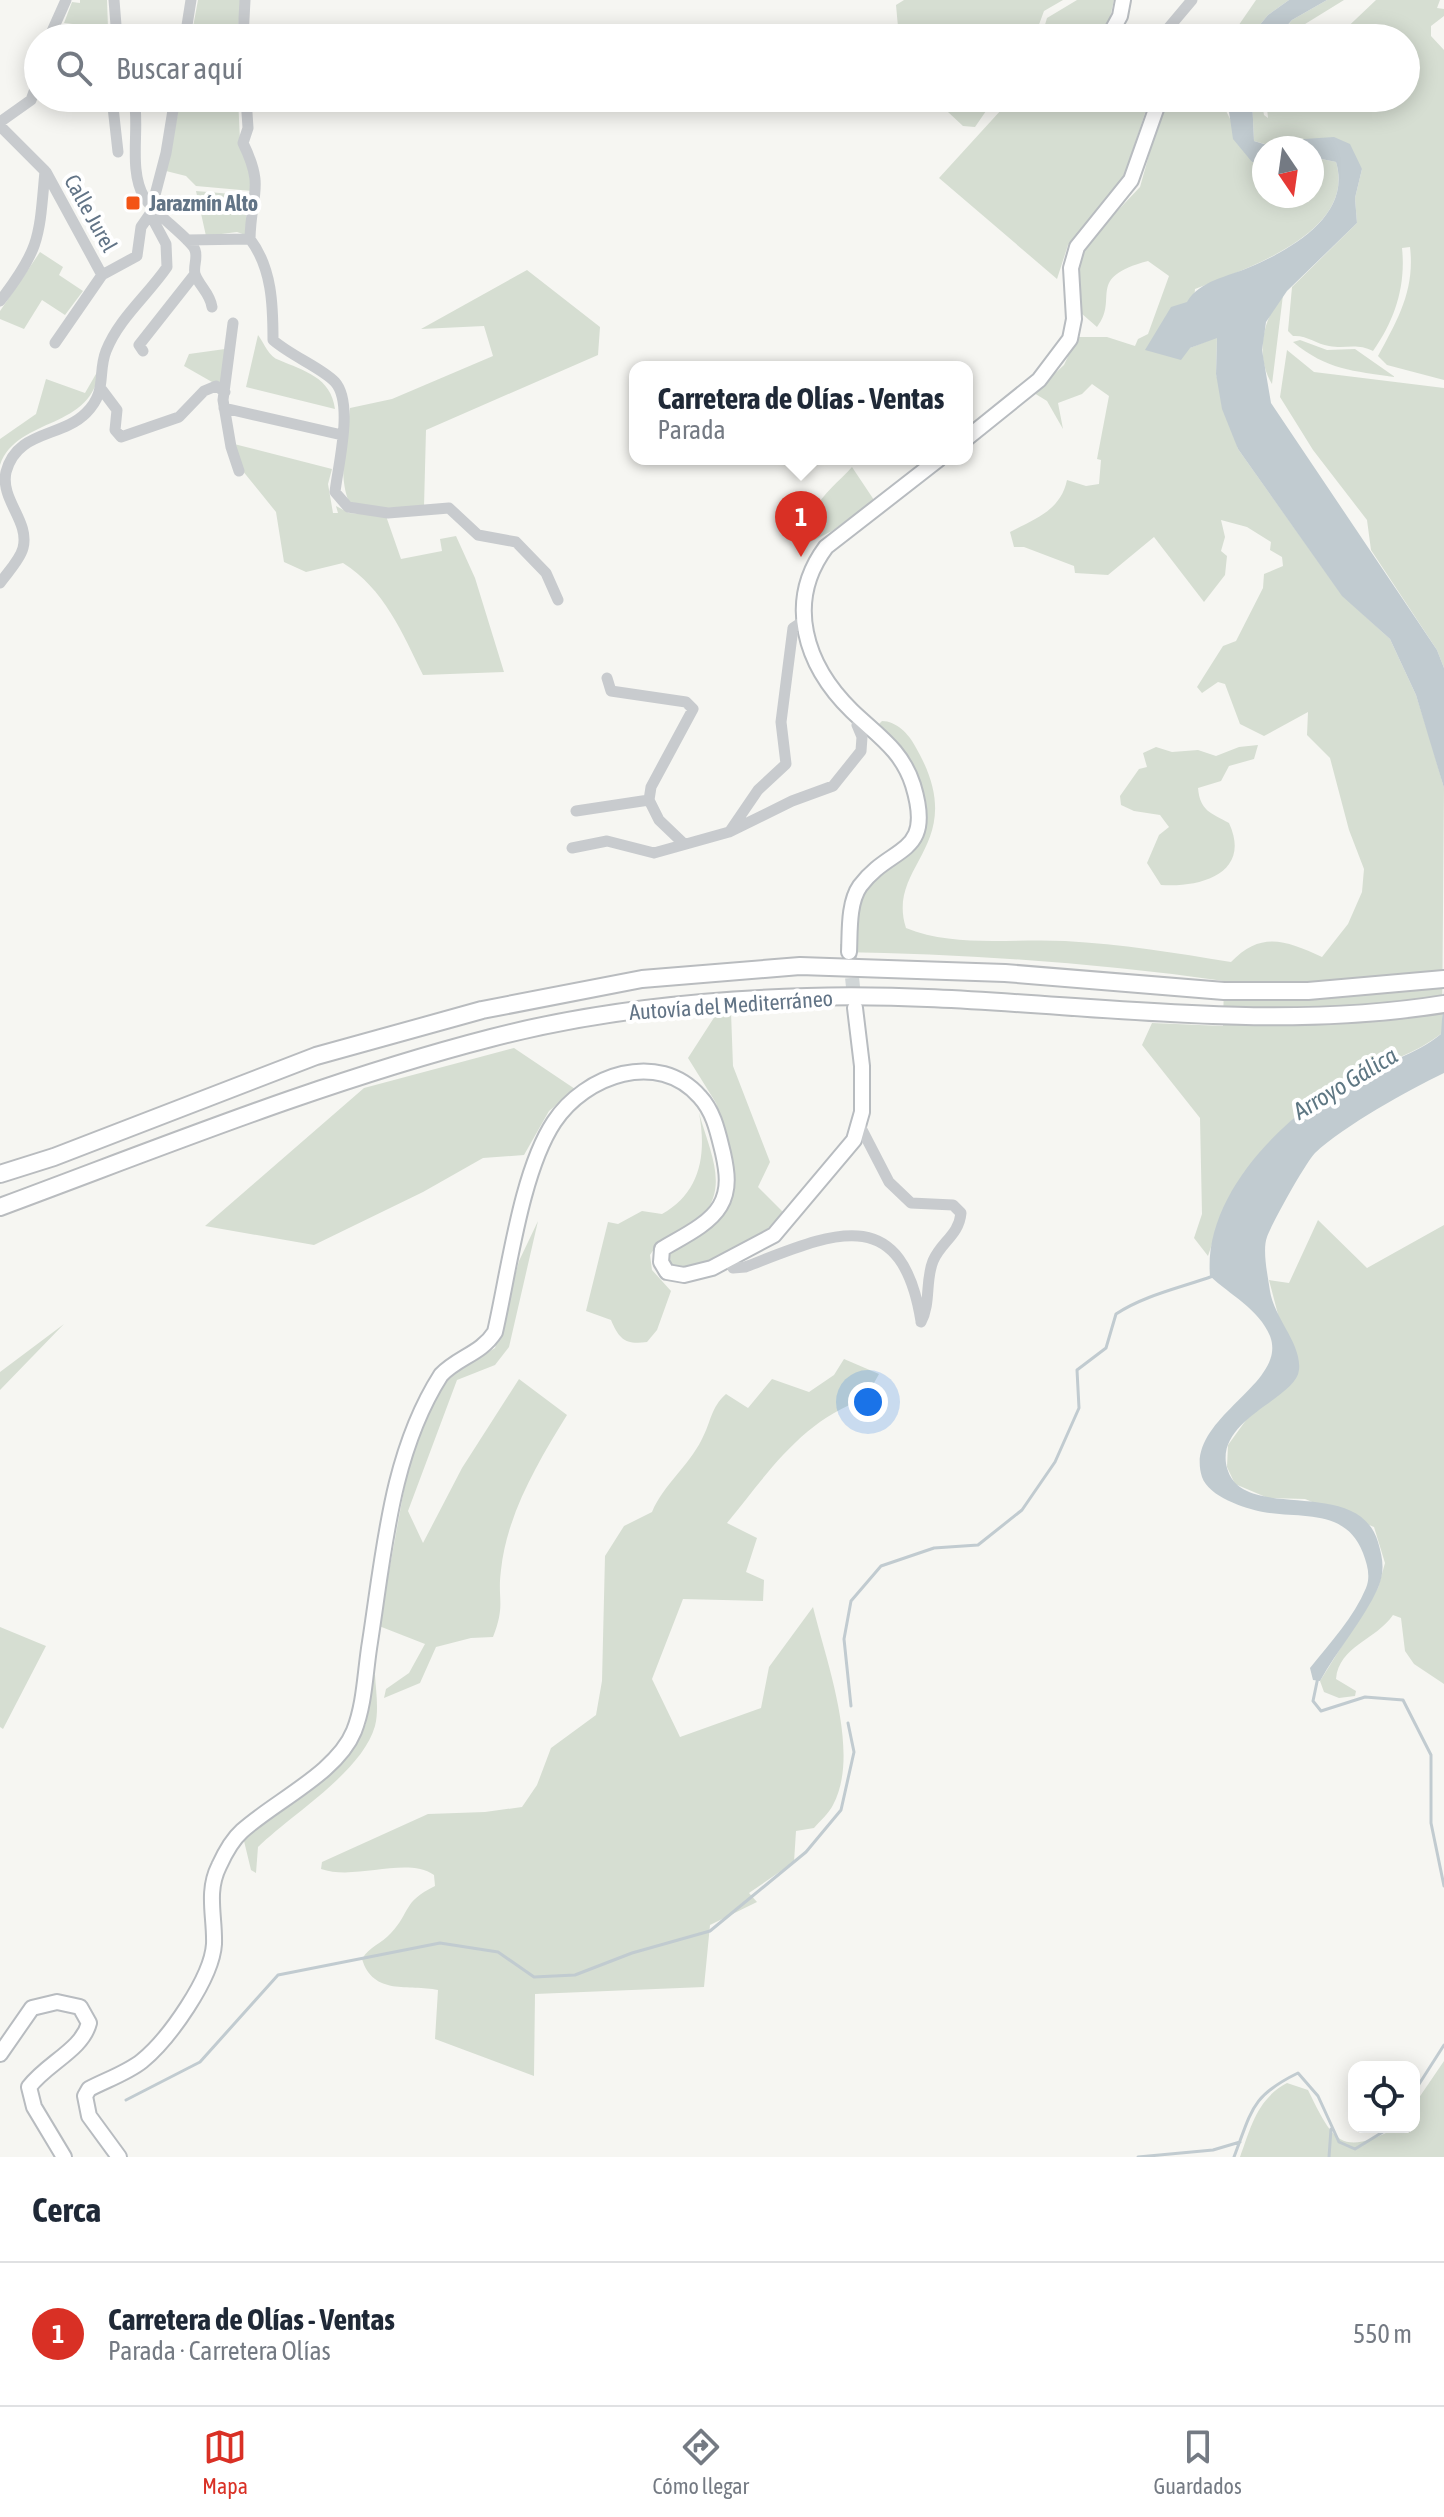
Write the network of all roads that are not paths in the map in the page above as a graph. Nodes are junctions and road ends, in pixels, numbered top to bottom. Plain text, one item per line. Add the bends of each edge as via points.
1 (114, 0) edge
2 (191, 0) edge
3 (245, 0) edge
4 (1123, 0) edge
5 (1192, 0) edge
6 (64, 2) edge
7 (55, 24) edge
8 (116, 24) edge
9 (187, 24) edge
10 (244, 24) edge
11 (1116, 24) edge
12 (1172, 24) edge
13 (24, 105) edge
14 (114, 112) edge
15 (135, 112) edge
16 (172, 112) edge
17 (247, 112) edge
18 (1155, 112) edge
19 (0, 124) edge
20 (118, 152) dead end
21 (45, 171) junction
22 (151, 210) junction
23 (250, 239) junction
24 (187, 240) junction
25 (195, 274) junction
26 (102, 275) junction
27 (0, 301) edge
28 (212, 307) dead end
29 (233, 323) dead end
30 (55, 343) dead end
31 (143, 351) dead end
32 (102, 390) junction
33 (225, 392) junction
34 (224, 408) junction
35 (973, 433) edge
36 (342, 435) junction
37 (931, 465) edge
38 (239, 471) dead end
39 (0, 583) edge
40 (558, 600) dead end
41 (802, 622) junction
42 (607, 678) dead end
43 (862, 719) junction
44 (649, 800) junction
45 (576, 811) dead end
46 (729, 832) junction
47 (683, 843) junction
48 (572, 848) dead end
49 (849, 952) tunnel mouth
50 (1444, 979) edge
51 (1444, 1004) edge
52 (855, 1008) tunnel mouth
53 (859, 1124) junction
54 (0, 1174) edge
55 (0, 1207) edge
56 (729, 1260) junction
57 (0, 2054) edge
58 (64, 2157) edge
59 (119, 2157) edge

1 - 8 street
2 - 9 street
3 - 10 street
4 - 11 main road
5 - 12 street
6 - 7 street
13 - 19 street
14 - 20 street
15 - 22 street via 139,183
16 - 22 street, Calle Jurel
17 - 23 street via 243,143 258,177
18 - 35 main road via 1131,180 1077,247 1071,268 1070,339 1039,380
19 - 21 street, Calle Jurel
21 - 26 street, Calle Jurel
21 - 27 street via 39,239
22 - 24 street
22 - 26 street, Calle Jurel via 141,227 137,256
22 - 32 street via 166,244 167,267 120,323 105,353
23 - 24 street
23 - 36 street via 273,295 273,340 335,382 344,407
24 - 25 street via 196,254
25 - 28 street
25 - 31 street via 139,345
26 - 30 street, Calle Jurel
29 - 33 street
32 - 33 street via 117,410 115,430 121,437 179,417 209,388
32 - 39 street via 86,413 19,447 6,472 6,497 24,539 23,551
33 - 34 street
34 - 36 street
34 - 38 street
36 - 40 street via 335,492 348,507 388,513 449,508 478,535 516,542 546,573
37 - 41 main road via 826,547 813,564
41 - 43 main road via 828,681
41 - 46 street via 793,628 781,722 786,764 758,790
42 - 44 street via 611,691 686,702 693,709
43 - 46 street via 857,725 861,751 833,786
43 - 49 main road via 897,750 919,809 918,831 907,850 859,888
44 - 45 street
44 - 47 street via 659,820
46 - 47 street
47 - 48 street via 654,853 607,841
50 - 54 highway, Autovía del Mediterráneo via 1308,991 1224,991 904,967 800,966 642,979 482,1010 316,1056
51 - 55 highway, Autovía del Mediterráneo via 1331,1015 1223,1017 907,995 651,1007 493,1037 323,1088
52 - 53 main road via 862,1066
53 - 56 main road via 854,1140 792,1218 774,1235
53 - 56 street via 889,1182 911,1203 953,1205 961,1213 960,1223 935,1256 921,1322 899,1259 870,1237 838,1235 745,1267 733,1268
56 - 59 main road via 684,1275 667,1272 661,1262 662,1249 701,1224 726,1193 728,1174 714,1117 699,1095 668,1076 638,1071 607,1078 575,1098 540,1146 495,1332 482,1350 441,1375 407,1447 387,1527 353,1733 341,1752 240,1833 218,1868 211,1892 214,1946 194,1994 141,2062 85,2096 89,2116
57 - 58 main road via 32,2008 57,2002 80,2007 89,2023 85,2036 29,2087 34,2107

